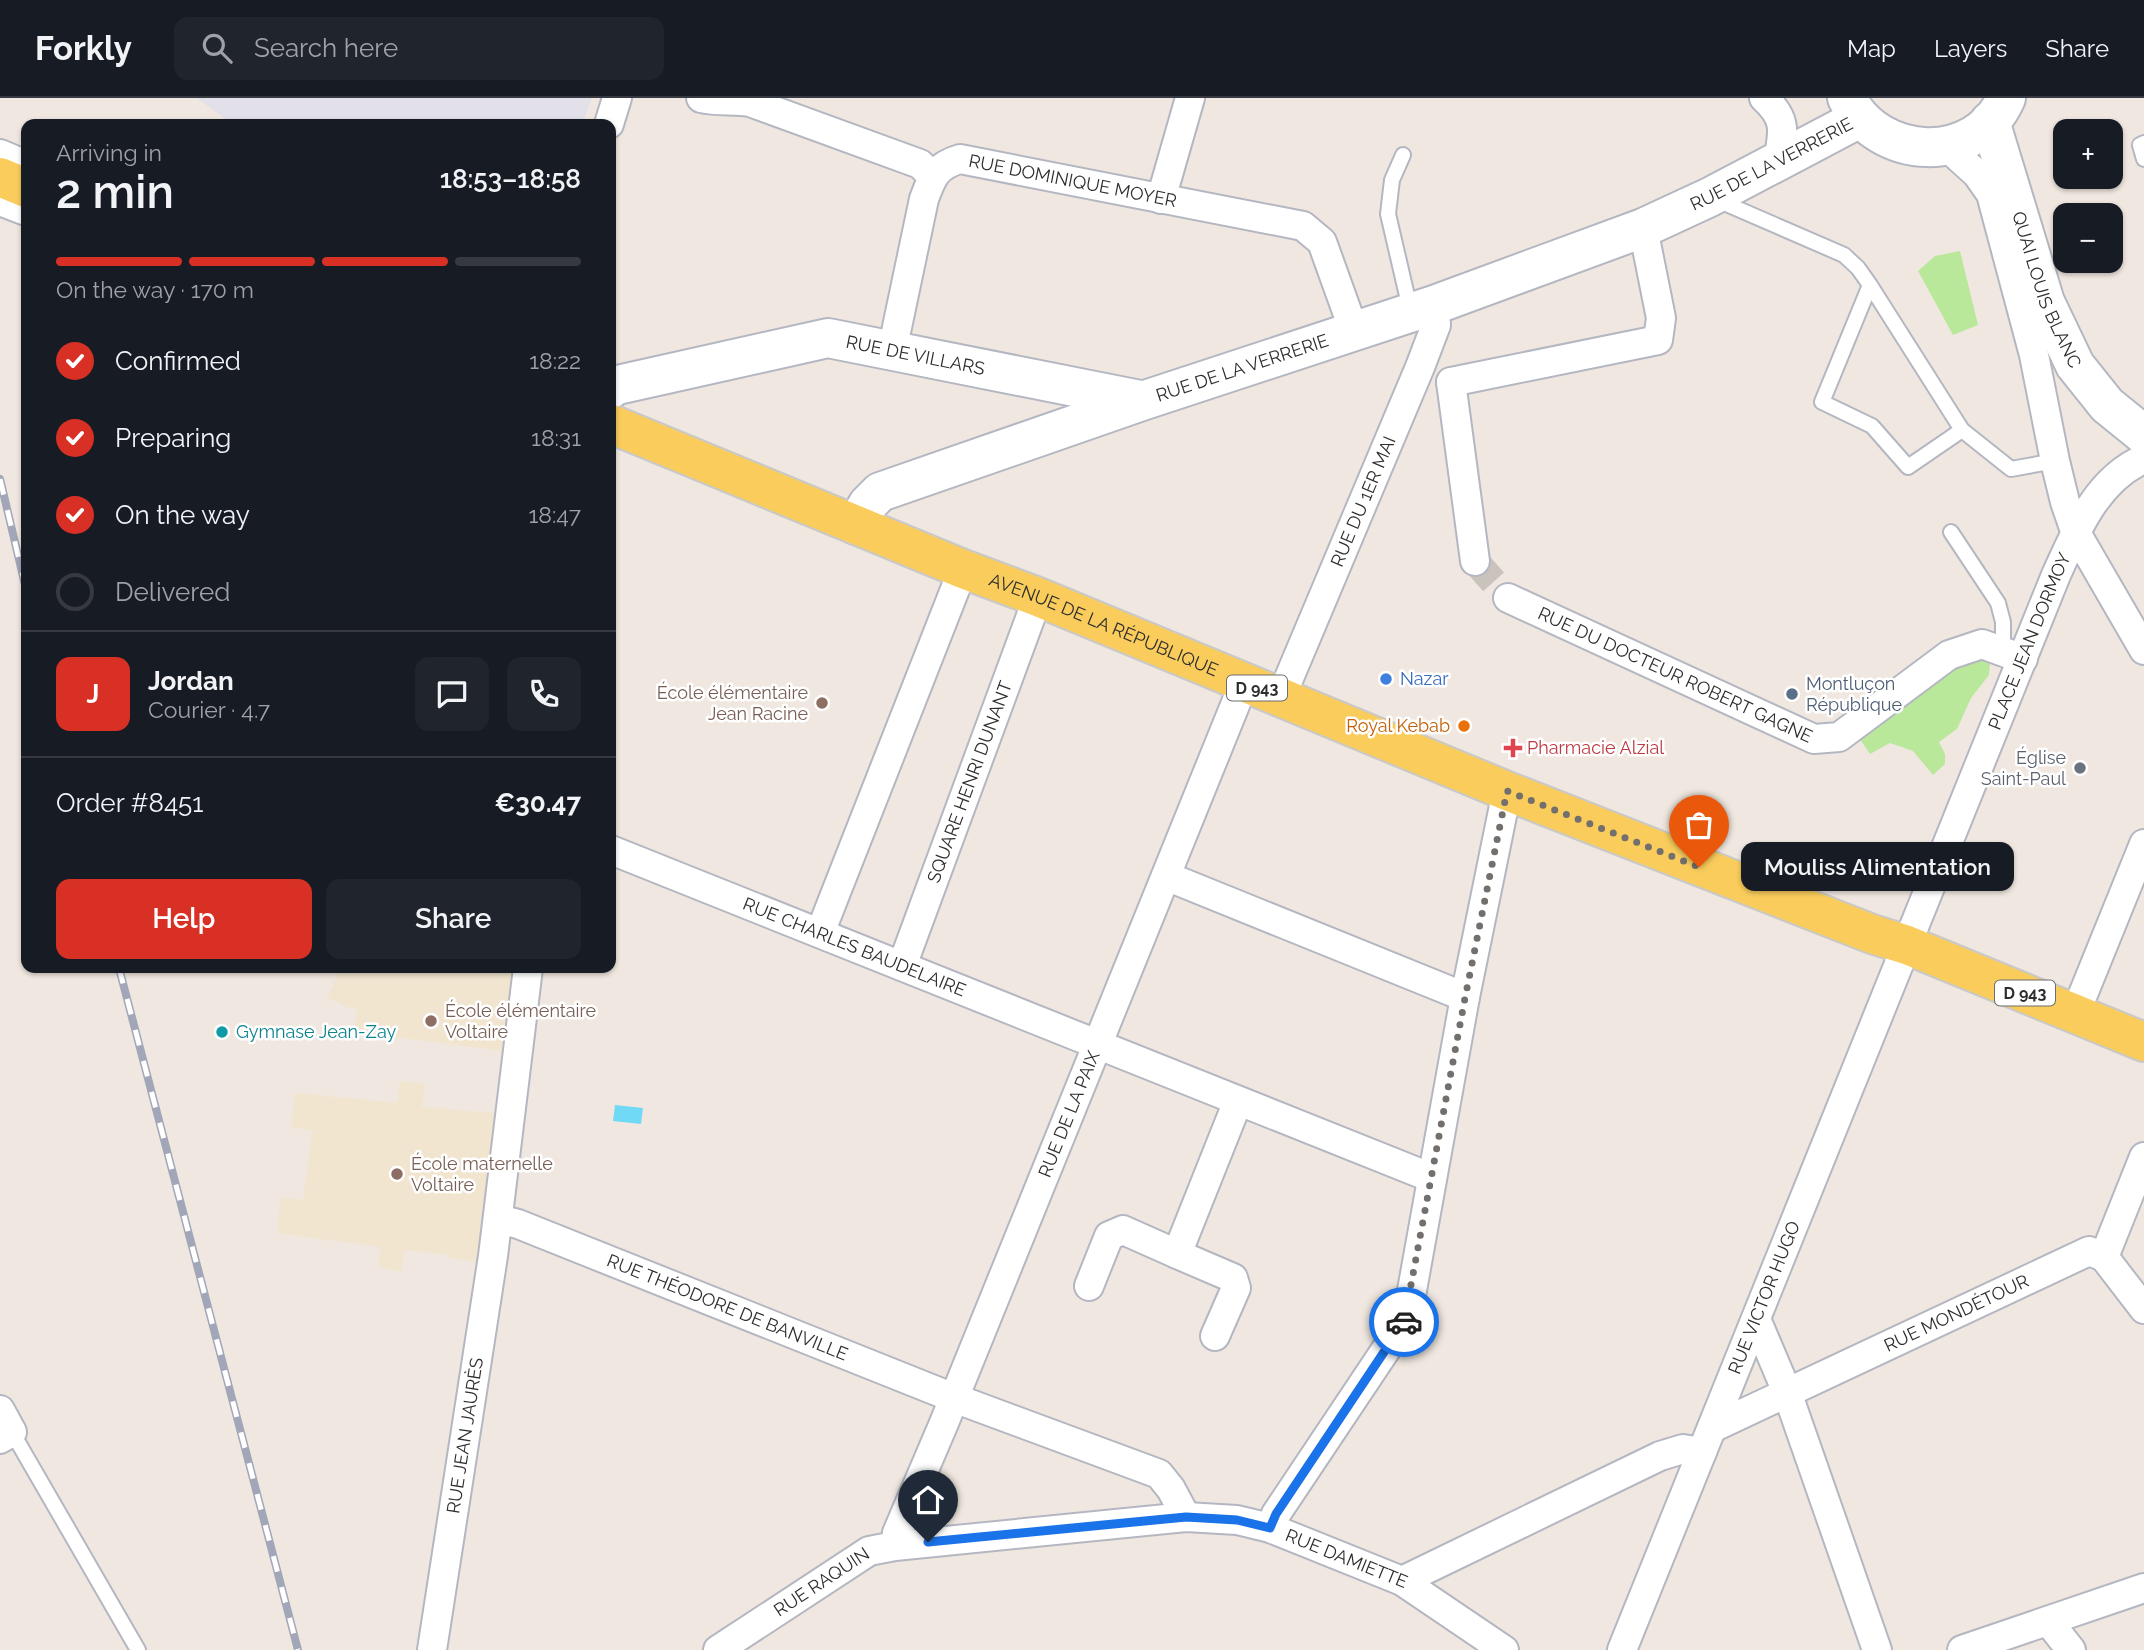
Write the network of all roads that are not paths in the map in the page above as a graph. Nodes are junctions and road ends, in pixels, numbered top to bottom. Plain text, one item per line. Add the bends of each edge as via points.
1 (617, 98) edge
2 (701, 98) edge
3 (1190, 98) edge
4 (1764, 98) edge
5 (1854, 108) edge
6 (1998, 110) edge
7 (610, 119) edge
8 (2144, 143) edge
9 (1946, 146) junction
10 (0, 154) edge
11 (1403, 155) dead end
12 (2144, 159) edge
13 (1778, 161) junction
14 (21, 163) edge
15 (932, 176) junction
16 (0, 177) edge
17 (21, 186) edge
18 (1710, 197) junction
19 (1161, 199) junction
20 (0, 201) edge
21 (21, 209) edge
22 (1643, 228) junction
23 (1870, 285) junction
24 (1423, 309) junction
25 (1354, 331) junction
26 (892, 351) junction
27 (1420, 367) junction
28 (1451, 382) junction
29 (616, 385) edge
30 (1142, 401) junction
31 (616, 426) edge
32 (1962, 430) junction
33 (2144, 435) edge
34 (2144, 459) edge
35 (2055, 461) junction
36 (856, 525) junction
37 (2075, 531) junction
38 (1951, 532) dead end
39 (1475, 561) tunnel mouth
40 (963, 569) junction
41 (1038, 597) junction
42 (1508, 598) tunnel mouth
43 (2144, 650) edge
44 (2013, 656) junction
45 (1244, 683) junction
46 (1282, 697) junction
47 (1507, 791) junction
48 (2144, 844) edge
49 (616, 852) edge
50 (1166, 876) junction
51 (820, 933) junction
52 (1907, 945) junction
53 (902, 966) junction
54 (527, 973) edge
55 (1465, 998) junction
56 (2075, 1014) junction
57 (2144, 1042) edge
58 (1098, 1045) junction
59 (1238, 1101) junction
60 (2144, 1157) edge
61 (1432, 1178) junction
62 (499, 1219) junction
63 (1177, 1254) junction
64 (2104, 1257) junction
65 (1089, 1286) dead end
66 (2144, 1309) edge
67 (1756, 1319) junction
68 (1215, 1336) dead end
69 (1787, 1392) junction
70 (954, 1398) junction
71 (4, 1427) edge
72 (1707, 1440) junction
73 (1186, 1517) junction
74 (1270, 1528) junction
75 (895, 1546) junction
76 (1402, 1581) junction
77 (2144, 1588) edge
78 (2048, 1621) junction
79 (138, 1650) edge
80 (432, 1650) edge
81 (718, 1650) edge
82 (1504, 1650) edge
83 (1622, 1650) edge
84 (1877, 1650) edge
85 (1962, 1650) edge
86 (2071, 1650) edge

1 - 7 street
2 - 15 street via 761,106 920,164
3 - 19 street
4 - 13 street via 1777,111 1783,131
5 - 9 main road via 1878,134 1899,144
5 - 13 main road, RUE DE LA VERRERIE
6 - 9 main road via 1970,137
6 - 33 main road, QUAI LOUIS BLANC via 2045,302 2076,365 2108,405
8 - 12 lane via 2140,145
9 - 35 street, QUAI LOUIS BLANC via 1991,194 2034,355
10 - 14 street
11 - 24 lane via 1392,180 1388,214
13 - 18 main road, RUE DE LA VERRERIE
15 - 19 street, RUE DOMINIQUE MOYER via 946,163 960,159
15 - 26 street
16 - 17 main road
18 - 22 main road, RUE DE LA VERRERIE
18 - 23 lane via 1844,255
19 - 25 street, RUE DOMINIQUE MOYER via 1303,226 1322,242
20 - 21 street
22 - 24 main road, RUE DE LA VERRERIE
22 - 28 street via 1661,318 1658,340
23 - 32 lane
23 - 32 lane via 1822,402 1872,426 1908,467
24 - 25 main road, RUE DE LA VERRERIE
24 - 27 street, RUE DU 1ER MAI via 1436,325
25 - 30 main road, RUE DE LA VERRERIE
26 - 29 main road, RUE DE VILLARS via 828,338
26 - 30 main road, RUE DE VILLARS
27 - 28 street
27 - 46 street, RUE DU 1ER MAI
28 - 39 street
30 - 36 main road, RUE DE LA VERRERIE via 880,492
31 - 36 main road, AVENUE DE LA RÉPUBLIQUE / D 943
32 - 35 lane via 2011,469
34 - 37 street via 2128,466 2088,507
35 - 37 street, QUAI LOUIS BLANC
36 - 40 main road, AVENUE DE LA RÉPUBLIQUE / D 943
37 - 43 street, QUAI LOUIS BLANC
37 - 44 street, PLACE JEAN DORMOY
38 - 44 lane via 1998,603
40 - 41 main road, AVENUE DE LA RÉPUBLIQUE / D 943
40 - 51 street
41 - 45 main road, AVENUE DE LA RÉPUBLIQUE / D 943
41 - 53 street, SQUARE HENRI DUNANT
42 - 44 street, RUE DU DOCTEUR ROBERT GAGNE via 1814,739 1839,737 1949,655 1982,644
44 - 52 street, PLACE JEAN DORMOY
45 - 46 main road, AVENUE DE LA RÉPUBLIQUE / D 943
45 - 50 street, RUE DE LA PAIX
46 - 47 main road, AVENUE DE LA RÉPUBLIQUE / D 943
47 - 52 main road, AVENUE DE LA RÉPUBLIQUE / D 943
47 - 55 street
48 - 56 street
49 - 51 street, RUE CHARLES BAUDELAIRE
50 - 55 street
50 - 58 street, RUE DE LA PAIX
51 - 53 street, RUE CHARLES BAUDELAIRE
52 - 56 main road, AVENUE DE LA RÉPUBLIQUE / D 943
52 - 67 street, RUE VICTOR HUGO
53 - 58 street, RUE CHARLES BAUDELAIRE
54 - 62 street, RUE JEAN JAURÈS
55 - 61 street
56 - 57 main road, AVENUE DE LA RÉPUBLIQUE / D 943
58 - 59 street, RUE CHARLES BAUDELAIRE
58 - 70 street, RUE DE LA PAIX
59 - 61 street, RUE CHARLES BAUDELAIRE
59 - 63 street
60 - 64 street
61 - 74 street via 1407,1318
62 - 70 street, RUE THÉODORE DE BANVILLE
62 - 80 street, RUE JEAN JAURÈS
63 - 65 street via 1122,1230 1109,1236
63 - 68 street via 1233,1278 1236,1288
64 - 66 street
64 - 69 street, RUE MONDÉTOUR via 2089,1251
67 - 69 street
67 - 72 street, RUE VICTOR HUGO
69 - 72 street, RUE MONDÉTOUR
69 - 84 street
70 - 73 street via 1159,1474
70 - 75 street, RUE DE LA PAIX
71 - 79 lane
72 - 76 street, RUE MONDÉTOUR via 1660,1456
72 - 83 street, RUE VICTOR HUGO
73 - 74 street, RUE DAMIETTE via 1237,1520
73 - 75 street, RUE RAQUIN
74 - 76 street, RUE DAMIETTE
75 - 81 street, RUE RAQUIN via 869,1551
76 - 82 street, RUE DAMIETTE
77 - 78 street
78 - 85 street
78 - 86 street

